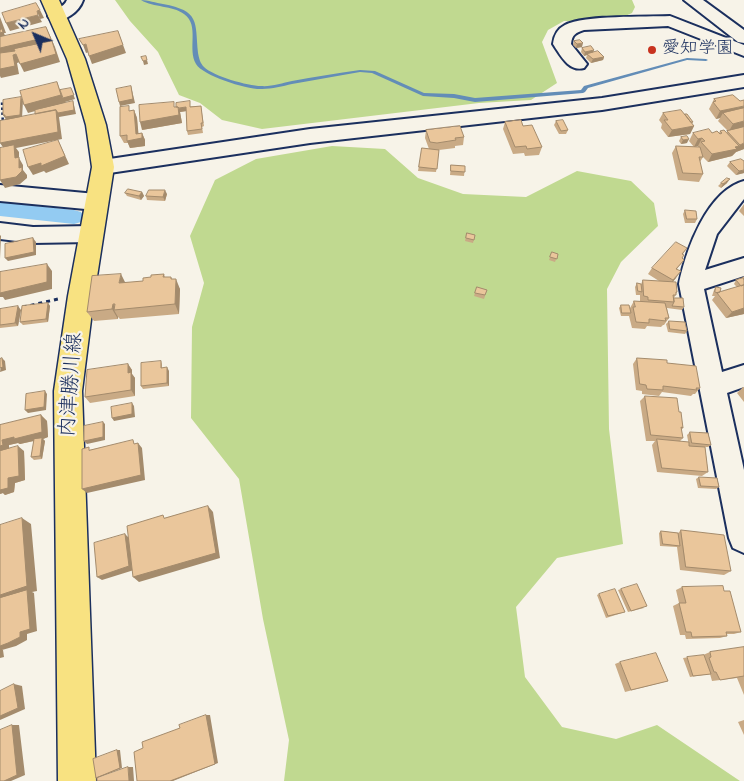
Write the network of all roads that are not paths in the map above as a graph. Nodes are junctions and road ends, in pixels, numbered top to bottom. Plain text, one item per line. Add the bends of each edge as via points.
1 (692, 0) edge
2 (61, 5) edge
3 (744, 38) edge
4 (744, 51) edge
5 (578, 64) dead end
6 (744, 81) edge
7 (103, 167) junction
8 (744, 188) edge
9 (0, 193) edge
10 (96, 202) junction
11 (0, 231) edge
12 (91, 234) junction
13 (744, 268) edge
14 (691, 284) junction
15 (744, 376) edge
16 (713, 386) junction
17 (743, 522) edge
18 (77, 781) edge

1 - 3 street
2 - 7 main road, 内津勝川線 via 96,125
4 - 5 street via 670,20 583,25 570,29 563,36 562,44
6 - 7 street via 602,104 310,136
7 - 10 main road, 内津勝川線
8 - 14 street via 736,192 709,226 696,257
9 - 10 street
10 - 12 main road, 内津勝川線
11 - 12 street via 33,235
12 - 18 main road, 内津勝川線 via 68,391
13 - 14 street
14 - 16 street
15 - 16 street
16 - 17 street

